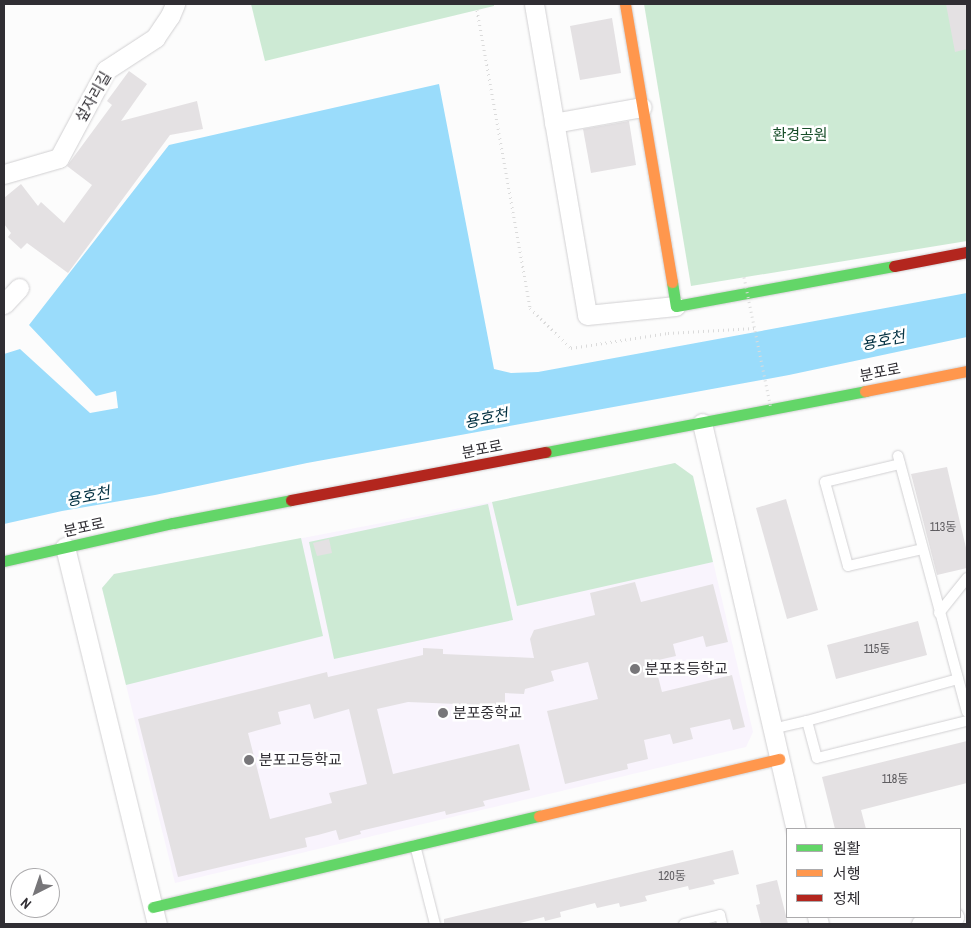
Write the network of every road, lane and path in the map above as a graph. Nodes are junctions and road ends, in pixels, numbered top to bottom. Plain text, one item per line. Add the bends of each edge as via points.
1 (174, 4) edge
2 (534, 4) edge
3 (625, 4) edge
4 (642, 107) junction
5 (554, 123) junction
6 (4, 174) edge
7 (967, 252) edge
8 (744, 277) dead end
9 (19, 288) dead end
10 (4, 304) edge
11 (676, 306) junction
12 (967, 371) edge
13 (771, 409) junction
14 (702, 423) junction
15 (65, 547) junction
16 (922, 550) junction
17 (4, 561) edge
18 (967, 578) edge
19 (939, 613) junction
20 (958, 679) junction
21 (967, 712) edge
22 (807, 721) junction
23 (967, 721) edge
24 (772, 729) junction
25 (779, 759) junction
26 (796, 828) edge
27 (415, 845) junction
28 (155, 916) edge
29 (949, 918) edge
30 (434, 924) edge
31 (684, 924) edge
32 (722, 924) edge
33 (921, 924) edge

1 - 6 street, 섶자리길 via 155,38 106,70 59,158
2 - 5 street
3 - 4 street
4 - 5 street
4 - 11 street
5 - 11 street via 586,315
7 - 11 street
8 - 13 path, bridge
9 - 10 street
12 - 13 street, 분포로
13 - 14 street, 분포로
14 - 15 street, 분포로 via 173,523
14 - 24 street
15 - 17 street, 분포로
15 - 28 street
16 - 16 lane via 899,460 825,482 848,566
16 - 19 lane
18 - 19 lane
19 - 20 lane
20 - 21 lane
20 - 22 lane
22 - 23 lane via 816,758
22 - 24 lane
24 - 25 street
25 - 26 street
25 - 27 street
27 - 28 street
27 - 30 lane
29 - 33 street
31 - 32 lane via 720,915

